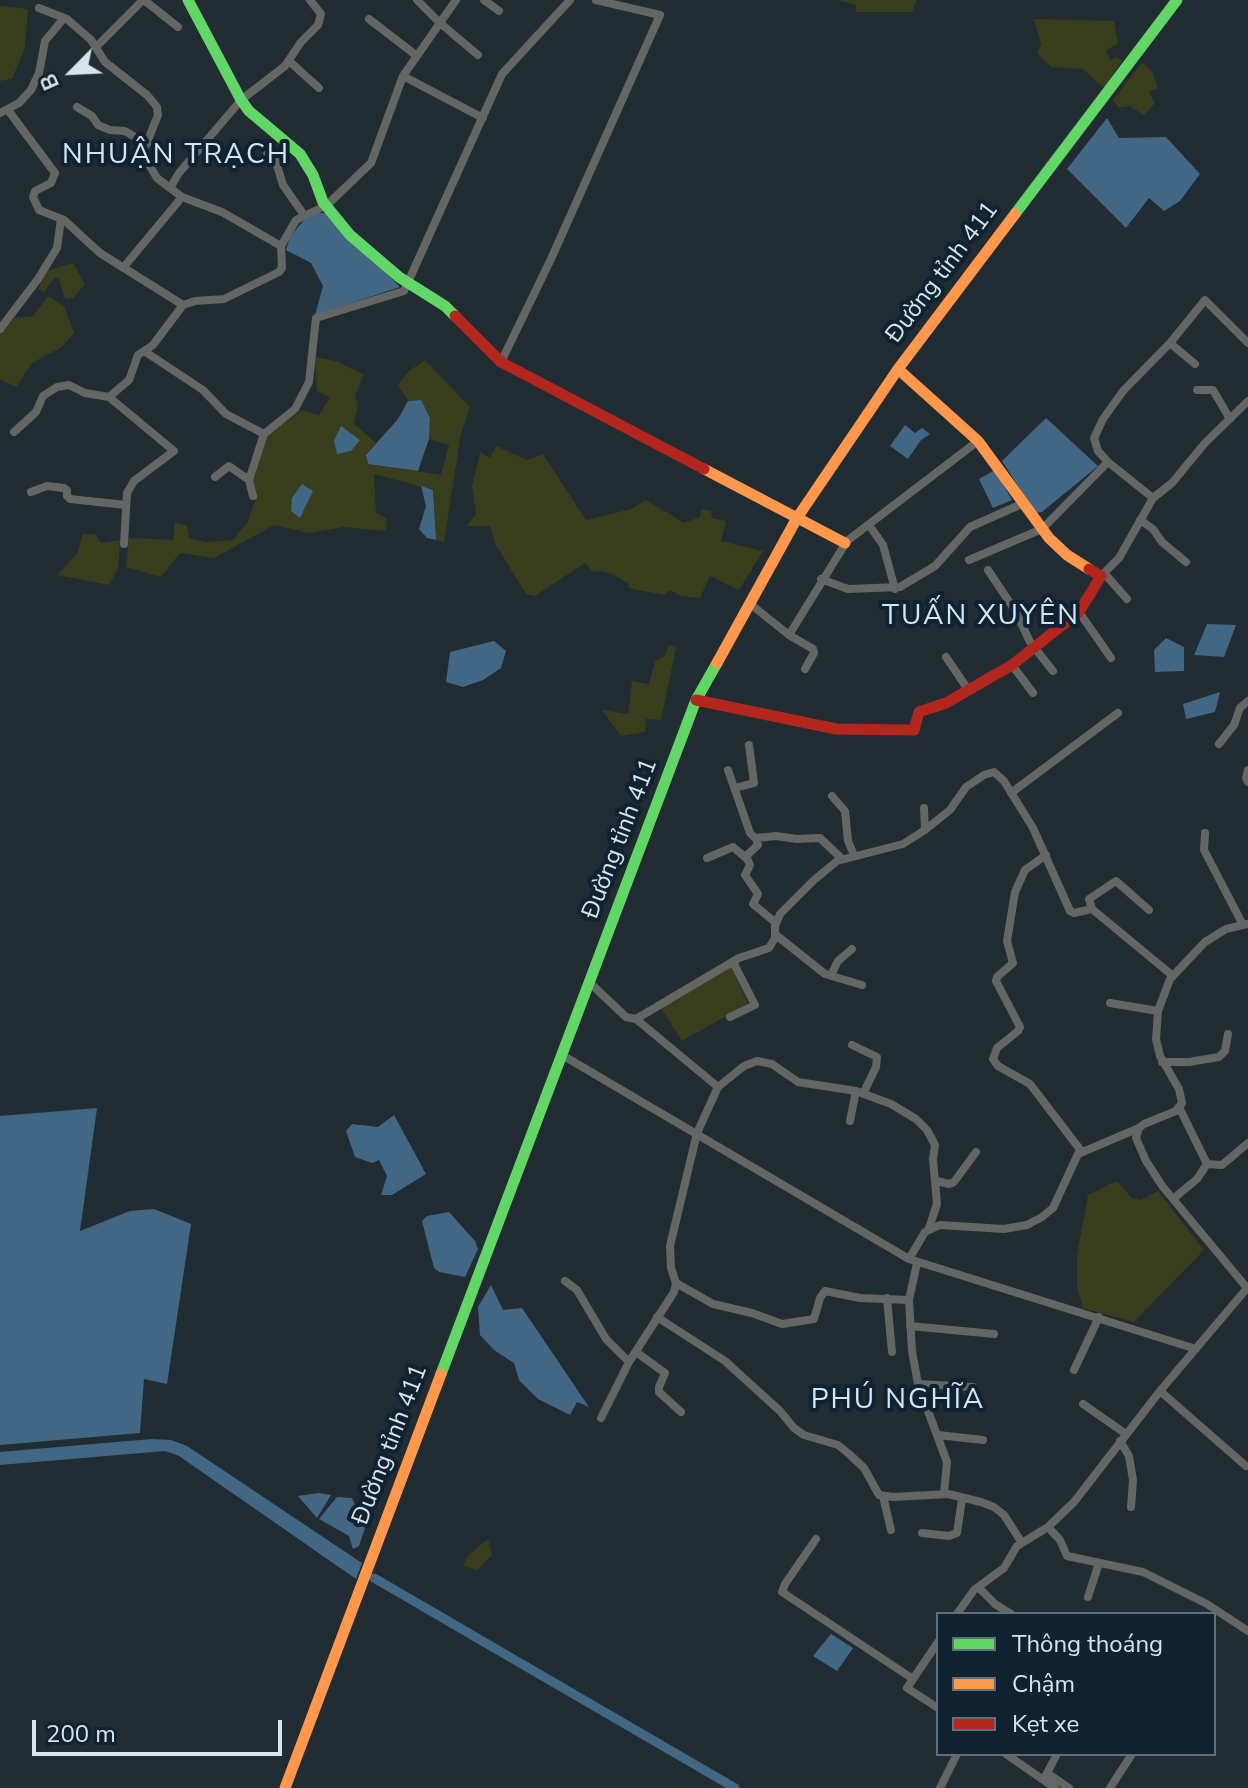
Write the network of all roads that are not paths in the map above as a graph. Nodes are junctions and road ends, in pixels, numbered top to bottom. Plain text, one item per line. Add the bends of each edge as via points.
1 (143, 0) edge
2 (188, 0) edge
3 (310, 0) edge
4 (417, 0) edge
5 (456, 0) edge
6 (484, 0) edge
7 (570, 0) edge
8 (596, 0) edge
9 (1177, 0) edge
10 (39, 8) dead end
11 (499, 11) dead end
12 (64, 18) junction
13 (369, 19) dead end
14 (440, 23) junction
15 (178, 27) dead end
16 (96, 47) junction
17 (478, 55) dead end
18 (417, 56) junction
19 (289, 61) junction
20 (403, 76) junction
21 (319, 88) dead end
22 (241, 100) junction
23 (77, 107) dead end
24 (4, 112) edge
25 (483, 118) junction
26 (147, 144) junction
27 (267, 154) dead end
28 (170, 188) junction
29 (182, 197) junction
30 (326, 205) junction
31 (304, 215) junction
32 (61, 219) junction
33 (281, 246) junction
34 (123, 268) junction
35 (409, 284) junction
36 (183, 305) junction
37 (0, 329) edge
38 (1170, 343) junction
39 (1248, 343) edge
40 (144, 351) junction
41 (501, 362) junction
42 (1195, 364) dead end
43 (898, 369) junction
44 (1197, 390) dead end
45 (109, 397) junction
46 (1248, 401) edge
47 (1230, 419) junction
48 (14, 432) dead end
49 (264, 434) junction
50 (978, 441) junction
51 (1108, 462) junction
52 (215, 477) dead end
53 (249, 480) junction
54 (31, 492) dead end
55 (253, 496) dead end
56 (1153, 498) junction
57 (1024, 503) junction
58 (126, 505) junction
59 (797, 518) junction
60 (1140, 520) junction
61 (869, 525) junction
62 (1042, 529) junction
63 (845, 543) junction
64 (124, 544) dead end
65 (969, 560) dead end
66 (1186, 562) dead end
67 (988, 570) dead end
68 (1102, 575) junction
69 (821, 579) junction
70 (895, 589) junction
71 (1127, 599) dead end
72 (749, 603) junction
73 (1079, 612) junction
74 (789, 635) junction
75 (1034, 648) junction
76 (946, 657) dead end
77 (1111, 658) dead end
78 (1012, 665) junction
79 (805, 669) dead end
80 (1053, 671) dead end
81 (969, 691) junction
82 (1033, 693) dead end
83 (696, 700) junction
84 (1248, 701) edge
85 (1118, 713) dead end
86 (1219, 744) dead end
87 (749, 745) dead end
88 (728, 770) dead end
89 (1248, 770) edge
90 (1248, 782) edge
91 (735, 788) junction
92 (1011, 793) junction
93 (832, 796) dead end
94 (924, 808) dead end
95 (925, 830) junction
96 (1205, 833) dead end
97 (756, 839) junction
98 (854, 855) junction
99 (1046, 855) junction
100 (707, 858) dead end
101 (746, 858) junction
102 (841, 858) junction
103 (1092, 909) junction
104 (1149, 910) dead end
105 (776, 923) junction
106 (1245, 924) edge
107 (776, 935) junction
108 (852, 949) dead end
109 (733, 962) junction
110 (831, 975) junction
111 (1173, 976) junction
112 (590, 983) junction
113 (862, 985) dead end
114 (1110, 1003) dead end
115 (1158, 1011) junction
116 (730, 1017) dead end
117 (636, 1019) junction
118 (1228, 1034) dead end
119 (852, 1045) dead end
120 (562, 1055) junction
121 (1162, 1062) junction
122 (718, 1087) junction
123 (860, 1093) junction
124 (1179, 1107) junction
125 (850, 1121) dead end
126 (1139, 1128) junction
127 (697, 1133) junction
128 (1248, 1143) edge
129 (976, 1152) dead end
130 (1082, 1152) junction
131 (1207, 1164) junction
132 (937, 1181) junction
133 (1173, 1199) junction
134 (929, 1228) junction
135 (913, 1261) junction
136 (565, 1281) dead end
137 (676, 1283) junction
138 (1248, 1287) edge
139 (887, 1298) junction
140 (909, 1300) junction
141 (657, 1317) junction
142 (1099, 1317) junction
143 (910, 1326) junction
144 (994, 1334) dead end
145 (1196, 1349) junction
146 (636, 1352) junction
147 (892, 1352) dead end
148 (629, 1362) junction
149 (1074, 1370) dead end
150 (918, 1384) junction
151 (973, 1387) dead end
152 (1160, 1391) junction
153 (1083, 1404) dead end
154 (681, 1412) dead end
155 (603, 1413) dead end
156 (938, 1435) junction
157 (1123, 1438) junction
158 (983, 1440) dead end
159 (1246, 1466) edge
160 (944, 1494) junction
161 (883, 1496) junction
162 (962, 1499) junction
163 (1131, 1507) dead end
164 (1048, 1527) junction
165 (891, 1530) dead end
166 (922, 1533) dead end
167 (816, 1539) dead end
168 (1022, 1543) junction
169 (1099, 1563) junction
170 (978, 1587) junction
171 (1088, 1597) dead end
172 (959, 1612) edge
173 (1008, 1612) edge
174 (1248, 1631) edge
175 (936, 1645) edge
176 (913, 1679) junction
177 (936, 1707) edge
178 (956, 1756) edge
179 (1009, 1756) edge
180 (1056, 1756) edge
181 (1131, 1756) edge
182 (1048, 1781) edge
183 (285, 1788) edge
184 (940, 1788) edge
185 (1069, 1788) edge
186 (1110, 1788) edge

1 - 15 street
1 - 16 street
2 - 22 main road
3 - 19 street via 321,19
4 - 14 street
5 - 14 street
6 - 11 street
7 - 25 street via 502,74
8 - 41 street via 660,15
9 - 43 main road, Đường tỉnh 411
10 - 12 street
12 - 16 street
12 - 24 street via 45,41 31,90
13 - 18 street
14 - 17 street
14 - 18 street
16 - 26 street via 105,62 157,107
18 - 20 street
19 - 21 street
19 - 22 street
20 - 25 street
20 - 30 street via 371,163
22 - 28 street
22 - 30 main road via 300,154
23 - 26 street via 98,125 125,131
24 - 32 street via 55,173 51,183 35,191 36,204
25 - 35 street
26 - 28 street via 148,163
27 - 31 street via 275,159 283,185
28 - 29 street
29 - 33 street via 222,212
29 - 34 street
30 - 31 street
30 - 35 main road via 350,235
31 - 33 street
32 - 34 street
32 - 37 street via 57,248
33 - 36 street via 282,268 276,274 216,302
34 - 36 street
35 - 41 main road via 445,306
35 - 49 street via 404,291 316,318 309,382 295,409
36 - 40 street
38 - 39 street via 1205,300
38 - 42 street
38 - 51 street via 1103,419 1094,438
40 - 45 street via 129,380
40 - 49 street via 203,390 226,414
41 - 59 main road
43 - 50 main road
43 - 59 main road, Đường tỉnh 411
44 - 47 street via 1213,390
45 - 48 street via 69,385 57,387
45 - 58 street via 174,451 134,481
46 - 47 street
47 - 56 street
49 - 53 street
50 - 57 main road
50 - 61 street
51 - 56 street
51 - 62 street
52 - 53 street via 229,466
53 - 55 street
54 - 58 street via 47,486 64,488 70,499
56 - 60 street
57 - 62 main road
57 - 70 street via 970,527 935,566
58 - 64 street
59 - 63 main road
59 - 72 main road, Đường tỉnh 411
60 - 66 street
60 - 68 street via 1119,558
61 - 63 street
61 - 70 street via 883,545
62 - 65 street
62 - 68 main road via 1067,555
63 - 69 street
67 - 75 street
68 - 71 street
68 - 73 main road
69 - 70 street via 848,589
69 - 74 street
72 - 74 street
72 - 83 main road, Đường tỉnh 411
73 - 75 main road
73 - 77 street
74 - 79 street via 814,650
75 - 78 main road
75 - 80 street
76 - 81 street
78 - 81 main road
78 - 82 street
81 - 83 main road via 919,712 912,730 836,729
83 - 112 main road, Đường tỉnh 411
84 - 86 street
85 - 92 street
87 - 91 street via 754,783
88 - 91 street
89 - 90 street
91 - 97 street
92 - 95 street via 994,772 984,775
92 - 99 street
93 - 98 street via 845,811
94 - 95 street
95 - 98 street via 903,844
96 - 106 street via 1204,850
97 - 101 street via 758,845
97 - 102 street via 820,838
98 - 102 street
99 - 103 street via 1072,913
99 - 130 street via 1025,870 1015,892 1007,941 1013,963 996,981 1020,1027 997,1048 993,1059 1030,1084
100 - 101 street via 733,847
101 - 105 street via 746,877 758,894 753,904
102 - 105 street via 803,890
103 - 104 street via 1091,896 1116,881
103 - 111 street
105 - 107 street
106 - 111 street via 1205,942
107 - 109 street via 769,948
107 - 110 street
108 - 110 street
109 - 116 street via 755,1006
109 - 117 street
110 - 113 street
111 - 115 street
112 - 117 street via 626,1017
112 - 120 main road, Đường tỉnh 411
114 - 115 street
115 - 121 street via 1156,1039
117 - 122 street
118 - 121 street via 1219,1057
119 - 123 street via 877,1057
120 - 127 street
120 - 183 main road, Đường tỉnh 411
121 - 124 street via 1179,1089
122 - 123 street via 757,1061 772,1064 798,1082
122 - 127 street
123 - 125 street
123 - 132 street via 891,1104 927,1130 935,1145
124 - 126 street
124 - 131 street
126 - 130 street
126 - 133 street via 1137,1142 1146,1161
127 - 135 street
127 - 137 street via 670,1246
128 - 131 street via 1222,1165
129 - 132 street via 954,1182
130 - 134 street via 1053,1208 1027,1225
131 - 133 street
132 - 134 street
133 - 138 street
134 - 135 street
135 - 140 street
135 - 142 street
136 - 148 street
137 - 139 street via 713,1304 787,1324 814,1319 825,1291
137 - 141 street
138 - 145 street
139 - 140 street
139 - 147 street
140 - 143 street
141 - 146 street
141 - 161 street via 725,1361 794,1428 838,1445 864,1468
142 - 145 street
142 - 149 street
143 - 144 street
143 - 150 street
145 - 152 street
146 - 148 street
146 - 154 street via 665,1373 659,1392
148 - 155 street
150 - 151 street
150 - 156 street
152 - 157 street
152 - 159 street
153 - 157 street
156 - 158 street
156 - 160 street via 947,1462
157 - 163 street via 1133,1480
157 - 164 street
160 - 161 street
160 - 162 street
161 - 165 street
162 - 166 street via 957,1533
162 - 168 street via 994,1507
164 - 168 street
164 - 169 street via 1066,1555
167 - 176 street via 782,1592
168 - 170 street via 1004,1568
169 - 171 street
169 - 174 street via 1152,1576
170 - 172 street
170 - 173 street
175 - 176 street
176 - 177 street via 907,1688
178 - 184 street
179 - 182 street
180 - 182 street
181 - 186 street
182 - 185 street

